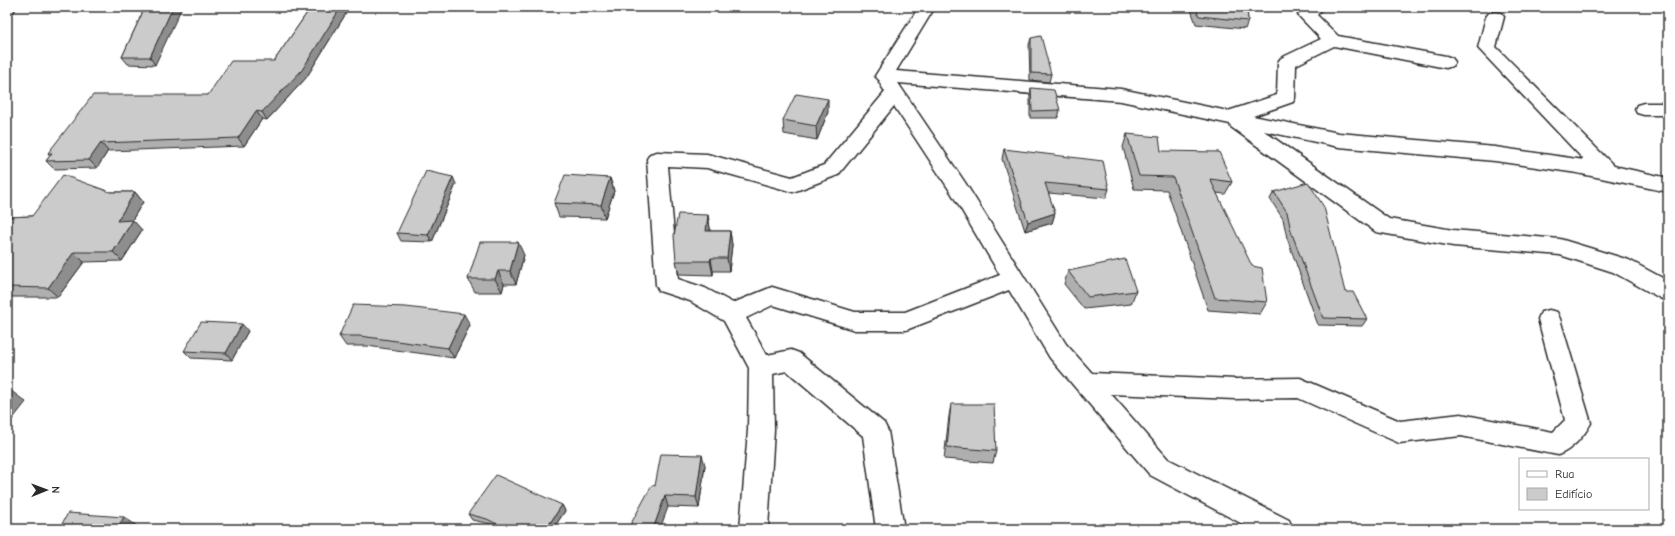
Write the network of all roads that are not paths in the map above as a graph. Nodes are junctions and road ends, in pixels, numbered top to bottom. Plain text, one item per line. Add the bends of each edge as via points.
1 (926, 7) edge
2 (1316, 7) edge
3 (1495, 17) dead end
4 (1332, 40) junction
5 (1446, 62) dead end
6 (889, 84) junction
7 (1644, 109) dead end
8 (1668, 109) edge
9 (1231, 116) junction
10 (1607, 172) junction
11 (1668, 185) edge
12 (1668, 275) edge
13 (1014, 278) junction
14 (1646, 280) junction
15 (1668, 292) edge
16 (732, 314) junction
17 (1549, 319) dead end
18 (761, 367) junction
19 (1086, 383) junction
20 (754, 529) edge
21 (890, 529) edge
22 (1278, 529) edge

1 - 6 street
2 - 4 street via 1307,15
3 - 10 street via 1487,48
4 - 5 street
4 - 9 street via 1287,62 1286,98
6 - 9 street via 1122,95
6 - 13 street via 959,188
6 - 16 street via 831,170 793,184 707,161 656,159 667,285 697,294
7 - 8 street
9 - 10 street via 1339,140 1495,154
9 - 14 street via 1383,226 1453,238 1560,247 1621,266
10 - 11 street
12 - 14 street
13 - 16 street via 906,321 855,321 772,296
13 - 19 street via 1058,351
14 - 15 street
16 - 18 street
17 - 19 street via 1578,423 1558,444 1462,425 1399,432 1300,388 1234,389
18 - 20 street via 761,430
18 - 21 street via 791,360 875,431
19 - 22 street via 1159,467

